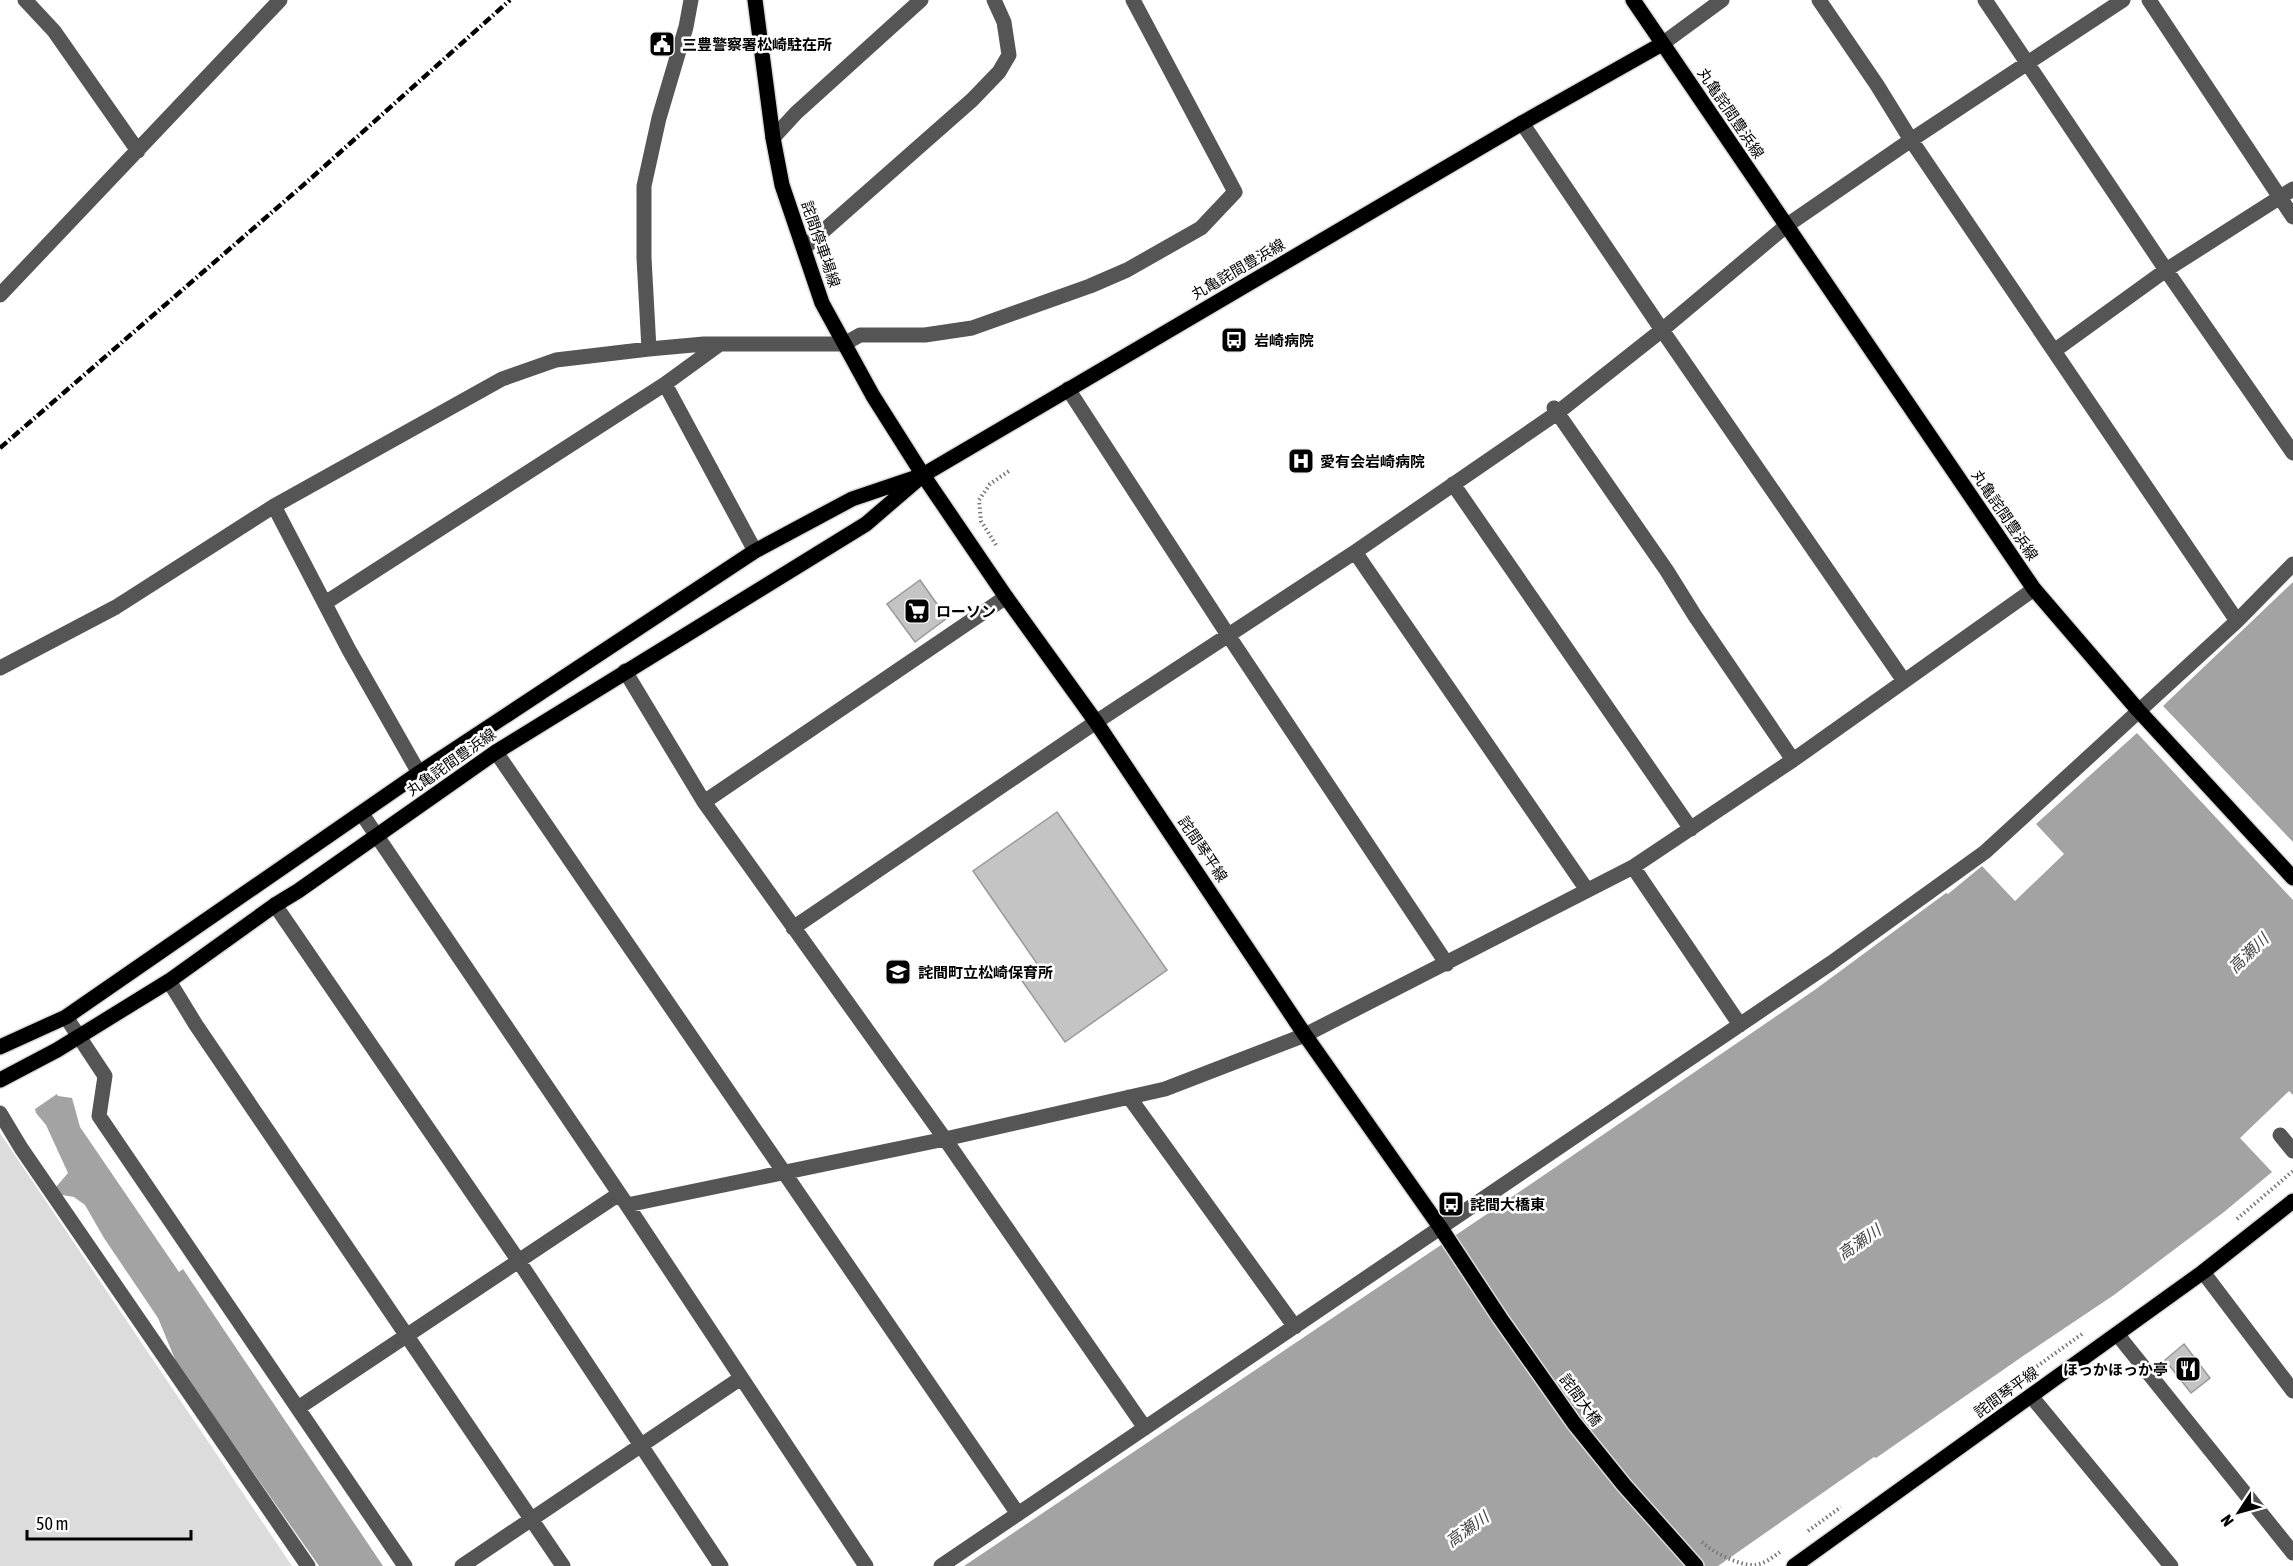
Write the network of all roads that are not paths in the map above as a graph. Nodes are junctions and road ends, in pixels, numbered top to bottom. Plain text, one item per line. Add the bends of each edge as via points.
1 (26, 0) edge
2 (280, 0) edge
3 (691, 0) edge
4 (755, 0) edge
5 (921, 0) edge
6 (994, 0) edge
7 (1133, 0) edge
8 (1633, 0) edge
9 (1722, 0) edge
10 (1819, 0) edge
11 (1985, 0) edge
12 (2123, 0) edge
13 (2149, 0) edge
14 (1662, 44) junction
15 (2026, 64) junction
16 (1522, 123) junction
17 (773, 138) junction
18 (1911, 140) junction
19 (138, 151) junction
20 (2293, 189) edge
21 (2280, 198) junction
22 (2293, 217) edge
23 (1786, 226) junction
24 (804, 248) junction
25 (2166, 270) junction
26 (0, 295) edge
27 (1662, 330) junction
28 (720, 344) junction
29 (844, 344) junction
30 (649, 349) junction
31 (2054, 351) junction
32 (665, 384) junction
33 (1068, 389) junction
34 (1556, 410) junction
35 (2293, 453) edge
36 (923, 475) junction
37 (1453, 484) junction
38 (274, 506) junction
39 (755, 551) junction
40 (1355, 552) junction
41 (2293, 564) edge
42 (2034, 589) junction
43 (1006, 597) junction
44 (325, 603) junction
45 (2237, 621) junction
46 (1228, 635) junction
47 (0, 668) edge
48 (625, 671) junction
49 (1904, 681) junction
50 (2138, 710) junction
51 (1096, 722) junction
52 (496, 752) junction
53 (1793, 760) junction
54 (419, 773) junction
55 (705, 802) junction
56 (362, 814) junction
57 (1691, 829) junction
58 (377, 836) junction
59 (1634, 867) junction
60 (2293, 878) edge
61 (1587, 890) junction
62 (275, 905) junction
63 (793, 928) junction
64 (1447, 964) junction
65 (169, 981) junction
66 (66, 1017) junction
67 (1740, 1025) junction
68 (1305, 1035) junction
69 (79, 1036) junction
70 (0, 1047) edge
71 (0, 1080) edge
72 (1130, 1097) junction
73 (0, 1113) edge
74 (2280, 1135) dead end
75 (945, 1139) junction
76 (2293, 1151) edge
77 (783, 1171) junction
78 (623, 1199) junction
79 (2293, 1201) edge
80 (1440, 1227) junction
81 (1451, 1245) joint
82 (518, 1260) junction
83 (2203, 1272) junction
84 (1294, 1327) junction
85 (406, 1334) junction
86 (2116, 1334) junction
87 (741, 1378) junction
88 (2293, 1390) edge
89 (2031, 1396) junction
90 (298, 1408) junction
91 (1145, 1428) junction
92 (642, 1444) junction
93 (1018, 1514) junction
94 (531, 1519) junction
95 (2293, 1553) edge
96 (308, 1566) edge
97 (405, 1566) edge
98 (462, 1566) edge
99 (563, 1566) edge
100 (721, 1566) edge
101 (866, 1566) edge
102 (941, 1566) edge
103 (1696, 1566) edge
104 (1794, 1566) edge
105 (2171, 1566) edge

1 - 19 street via 54,31
2 - 19 street
3 - 30 street via 644,186
4 - 17 main road, 詫間停車場線
5 - 17 street
6 - 24 street via 1004,22 1009,55 999,72
7 - 29 street via 1235,192 1201,228 1090,286 972,328 925,335 860,335
8 - 14 main road
9 - 14 street
10 - 18 street
11 - 15 street
12 - 15 street
13 - 21 street
14 - 16 main road, 丸亀詫間豊浜線
14 - 23 main road, 丸亀詫間豊浜線
15 - 18 street
15 - 25 street
16 - 27 street
16 - 33 main road, 丸亀詫間豊浜線
17 - 24 main road, 詫間停車場線 via 782,184
18 - 23 street
18 - 31 street
19 - 26 street
20 - 21 street
21 - 22 street
21 - 25 street
23 - 27 street
23 - 42 main road, 丸亀詫間豊浜線
24 - 29 main road, 詫間停車場線 via 822,303
25 - 31 street
25 - 35 street
27 - 34 street
27 - 49 street
28 - 29 street
28 - 30 street
28 - 32 street
29 - 36 main road, 詫間停車場線
30 - 38 street via 556,360 502,379
31 - 45 street
32 - 39 street
32 - 44 street
33 - 36 main road, 丸亀詫間豊浜線
33 - 46 street
34 - 37 street
34 - 53 street
36 - 39 main road, 丸亀詫間豊浜線 via 852,499
36 - 43 main road, 詫間琴平線
36 - 48 main road, 丸亀詫間豊浜線 via 866,524
37 - 40 street
37 - 57 street
38 - 44 street
38 - 47 street via 116,607
39 - 54 main road, 丸亀詫間豊浜線
40 - 46 street
40 - 61 street
41 - 45 street
42 - 49 street
42 - 50 main road, 丸亀詫間豊浜線
43 - 51 main road, 詫間琴平線
43 - 55 street
44 - 54 street
45 - 50 street
46 - 51 street
46 - 64 street
48 - 52 main road, 丸亀詫間豊浜線
48 - 55 street
49 - 53 street
50 - 60 main road, 丸亀詫間豊浜線
50 - 67 street via 1985,852
51 - 63 street
51 - 68 main road, 詫間琴平線
52 - 58 main road, 丸亀詫間豊浜線
52 - 77 street
53 - 57 street
54 - 56 main road, 丸亀詫間豊浜線
55 - 63 street
56 - 58 street
56 - 66 main road, 丸亀詫間豊浜線
57 - 59 street
58 - 62 main road, 丸亀詫間豊浜線
58 - 78 street
59 - 61 street
59 - 67 street
61 - 64 street
62 - 65 main road, 丸亀詫間豊浜線
62 - 82 street
63 - 75 street
64 - 68 street
65 - 69 main road, 丸亀詫間豊浜線
65 - 85 street
66 - 69 street
66 - 70 main road, 丸亀詫間豊浜線
67 - 80 street
68 - 72 street via 1165,1089
68 - 80 main road, 詫間琴平線
69 - 71 main road, 丸亀詫間豊浜線
69 - 90 street via 105,1076 99,1116
72 - 75 street
72 - 84 street
73 - 96 street
74 - 76 street
75 - 77 street
75 - 91 street
77 - 78 street
77 - 93 street
78 - 82 street
78 - 87 street
79 - 83 main road, 詫間琴平線
80 - 81 main road, 詫間琴平線
80 - 84 street
81 - 103 main road, 詫間大橋 via 1574,1423
82 - 85 street
82 - 92 street
83 - 86 main road, 詫間琴平線
83 - 88 street
84 - 91 street
85 - 90 street
85 - 94 street
86 - 89 main road, 詫間琴平線
86 - 95 street
87 - 92 street
87 - 101 street
89 - 104 main road, 詫間琴平線
89 - 105 street
90 - 97 street
91 - 93 street
92 - 94 street
92 - 100 street
93 - 102 street
94 - 98 street
94 - 99 street

